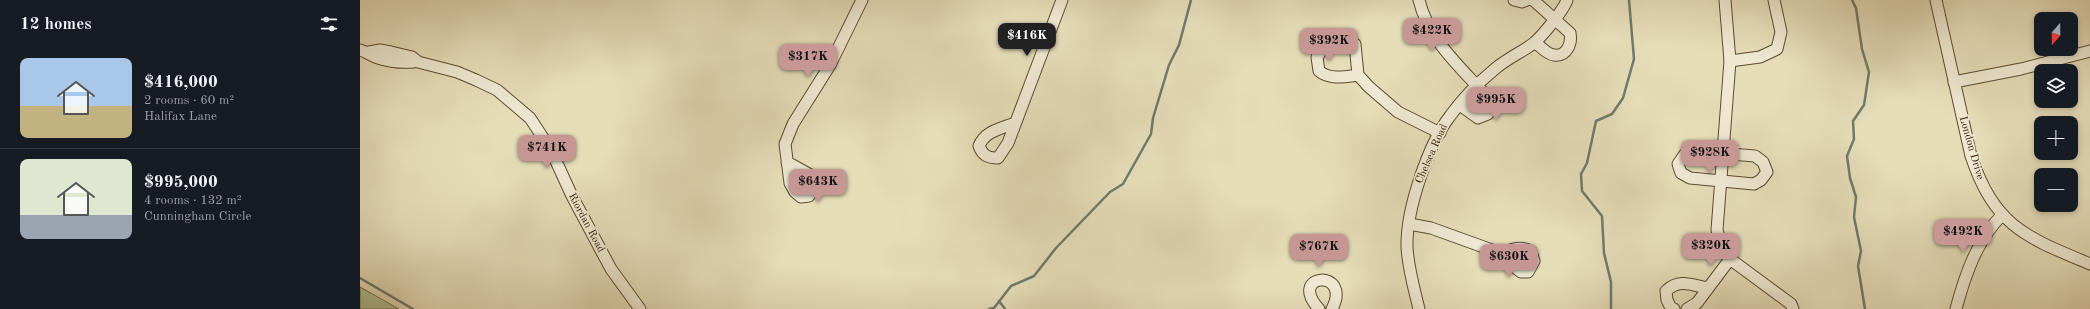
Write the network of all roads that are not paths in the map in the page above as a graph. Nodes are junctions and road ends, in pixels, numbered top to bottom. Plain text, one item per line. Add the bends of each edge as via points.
1 (862, 0) edge
2 (1062, 0) edge
3 (1419, 0) edge
4 (1514, 0) edge
5 (1527, 0) edge
6 (1533, 0) edge
7 (1567, 0) edge
8 (1725, 0) edge
9 (1774, 0) edge
10 (1936, 0) edge
11 (1555, 19) junction
12 (1535, 42) junction
13 (364, 51) edge
14 (2090, 51) edge
15 (1730, 61) junction
16 (1358, 75) junction
17 (1954, 82) junction
18 (1476, 84) junction
19 (1460, 105) junction
20 (1015, 123) dead end
21 (1440, 133) junction
22 (1724, 153) junction
23 (787, 162) dead end
24 (1721, 180) junction
25 (2002, 214) junction
26 (1409, 224) junction
27 (1499, 254) dead end
28 (1730, 259) junction
29 (2090, 264) edge
30 (1707, 288) junction
31 (640, 309) edge
32 (1319, 309) edge
33 (1332, 309) edge
34 (1419, 309) edge
35 (1674, 309) edge
36 (1687, 309) edge
37 (1793, 309) edge
38 (1956, 309) edge

1 - 23 street via 830,65 793,124 785,144
2 - 20 street
3 - 18 street via 1437,41
4 - 5 street
6 - 11 street
7 - 11 street, Chelsea Road
8 - 15 street
9 - 15 street via 1781,32 1777,48 1760,57
10 - 17 street, London Drive
11 - 12 street, Chelsea Road
11 - 12 street via 1570,33 1570,46 1566,51 1553,55
12 - 18 street, Chelsea Road
13 - 31 street, Riordan Road via 392,61 418,62 458,72 497,90 530,118 551,150 611,269
14 - 17 street via 2021,69
15 - 22 street
16 - 16 street via 1341,77 1324,74 1319,70 1317,57 1324,47 1355,44
16 - 21 street via 1398,112
17 - 25 street, London Drive via 1971,156 1980,181 1989,199
18 - 19 street, Chelsea Road
18 - 19 street via 1490,100 1491,109 1488,114 1478,118
19 - 21 street, Chelsea Road
21 - 26 street, Chelsea Road via 1415,192
22 - 24 street
22 - 24 street via 1693,151 1685,154 1678,164 1681,173 1690,178
22 - 24 street via 1755,156 1763,162 1767,172 1754,184
24 - 28 street via 1717,230 1721,245
25 - 29 street, London Drive via 2025,235
25 - 38 street via 1978,246
26 - 27 street via 1430,228
26 - 34 street, Chelsea Road via 1407,245 1410,274
28 - 30 street
28 - 37 street via 1791,304
30 - 35 street via 1682,283 1673,284 1666,291 1670,308
30 - 36 street via 1697,303
32 - 33 street via 1310,299 1308,291 1316,281 1323,279 1330,281 1335,287 1336,298

